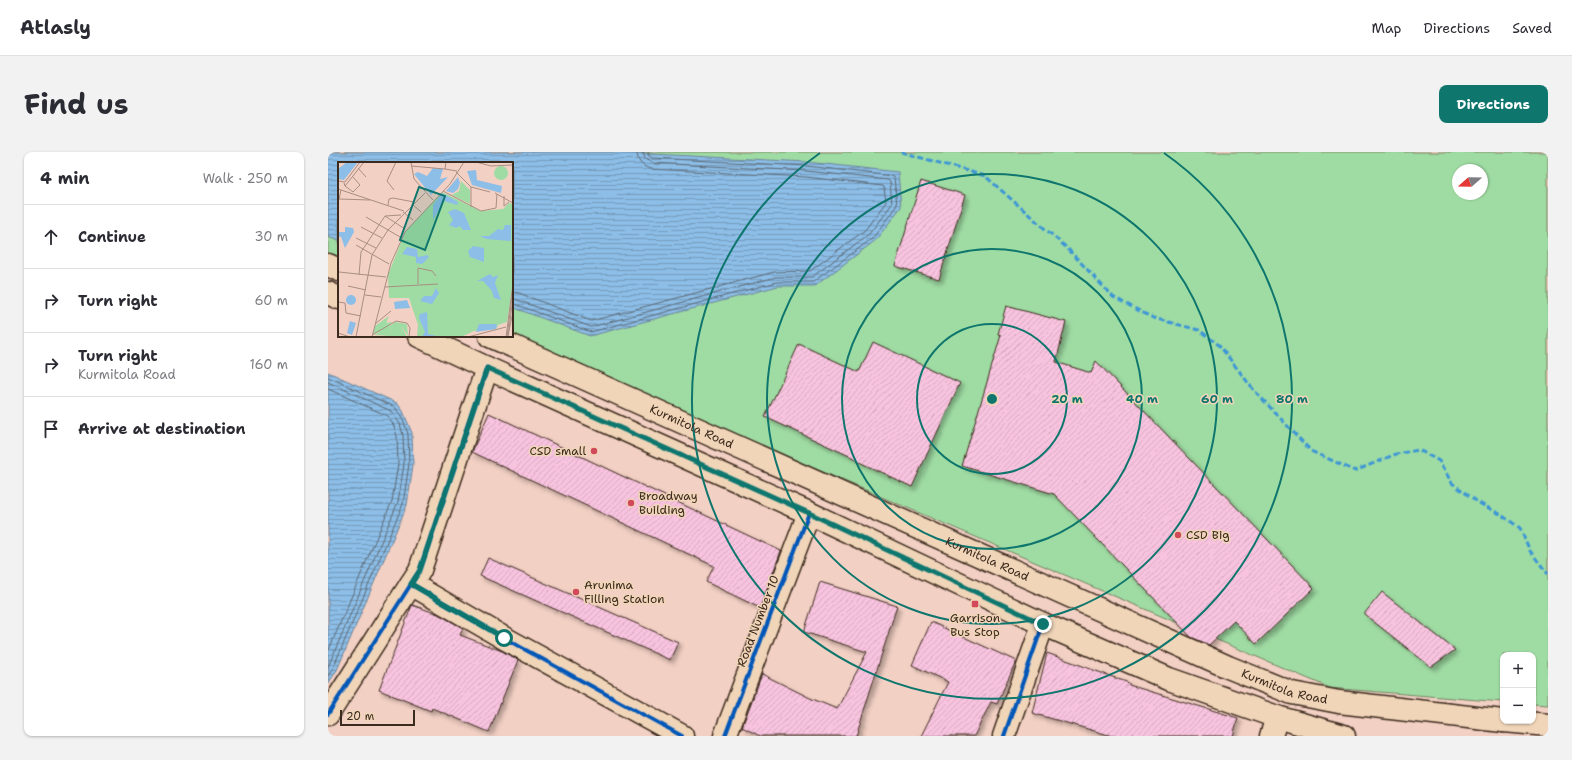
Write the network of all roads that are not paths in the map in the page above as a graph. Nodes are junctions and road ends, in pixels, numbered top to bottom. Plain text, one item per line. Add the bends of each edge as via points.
1 (328, 265) edge
2 (338, 270) edge
3 (328, 293) edge
4 (338, 298) edge
5 (421, 337) edge
6 (492, 337) edge
7 (487, 368) junction
8 (809, 513) junction
9 (411, 584) junction
10 (1043, 624) junction
11 (328, 714) edge
12 (1500, 721) edge
13 (1536, 724) edge
14 (1548, 725) edge
15 (1274, 727) edge
16 (670, 733) edge
17 (725, 736) edge
18 (1004, 736) edge
19 (1344, 736) edge

1 - 2 main road
3 - 4 main road
5 - 7 main road
6 - 12 main road, Kurmitola Road via 1228,667 1292,693 1339,702
7 - 8 main road
7 - 9 main road via 420,570
8 - 10 main road
8 - 17 main road, Road Number 10
9 - 11 main road
9 - 16 main road
10 - 15 main road
10 - 18 main road
13 - 14 main road, Kurmitola Road
15 - 19 main road

